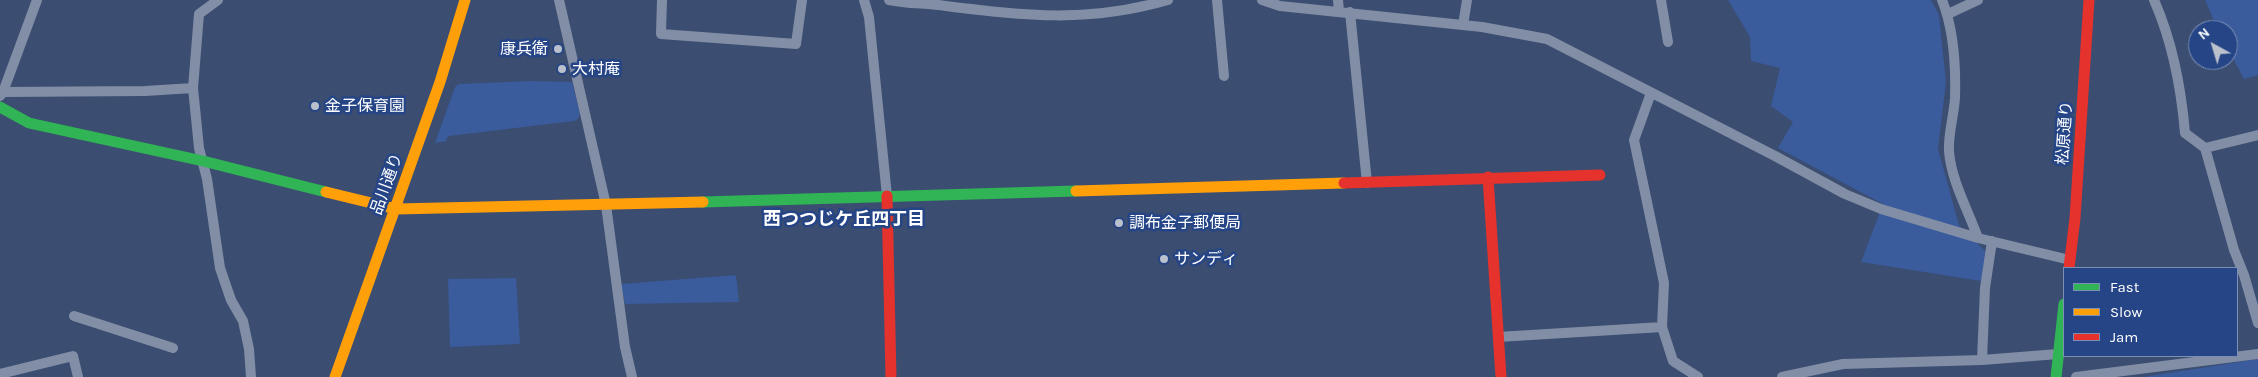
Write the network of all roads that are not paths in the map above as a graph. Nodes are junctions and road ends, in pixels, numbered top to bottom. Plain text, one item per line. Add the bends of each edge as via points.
1 (37, 0) edge
2 (218, 0) edge
3 (465, 0) edge
4 (558, 0) edge
5 (662, 0) edge
6 (802, 0) edge
7 (864, 0) edge
8 (889, 0) edge
9 (1168, 0) edge
10 (1217, 0) edge
11 (1262, 0) edge
12 (1338, 0) edge
13 (1466, 0) edge
14 (1661, 0) edge
15 (1942, 0) edge
16 (1978, 0) edge
17 (2090, 0) edge
18 (2154, 0) edge
19 (1339, 11) junction
20 (1350, 12) junction
21 (1948, 14) junction
22 (1463, 25) junction
23 (1668, 42) dead end
24 (1224, 76) dead end
25 (193, 88) junction
26 (1650, 93) junction
27 (1, 94) edge
28 (0, 107) edge
29 (2258, 135) edge
30 (2205, 148) junction
31 (203, 161) junction
32 (1600, 175) dead end
33 (1488, 177) junction
34 (1367, 183) junction
35 (887, 196) junction
36 (606, 205) junction
37 (396, 209) junction
38 (1978, 238) junction
39 (1992, 241) junction
40 (2069, 264) edge
41 (2063, 312) edge
42 (74, 316) dead end
43 (2258, 323) edge
44 (1662, 327) junction
45 (1498, 337) junction
46 (173, 348) dead end
47 (2058, 354) junction
48 (2258, 354) edge
49 (2234, 357) edge
50 (2238, 357) edge
51 (1982, 360) junction
52 (0, 374) edge
53 (78, 377) edge
54 (251, 377) edge
55 (335, 377) edge
56 (632, 377) edge
57 (891, 377) edge
58 (1501, 377) edge
59 (1698, 377) edge
60 (1782, 377) edge
61 (2056, 377) edge
62 (2076, 377) edge

1 - 27 street
2 - 25 street via 198,14
3 - 37 street, 品川通り
4 - 36 street
5 - 6 street via 661,34 796,44
7 - 35 street via 869,17
8 - 9 street via 1050,16 1088,16
10 - 24 street
11 - 19 street via 1280,6
12 - 19 street
13 - 22 street
14 - 23 street
15 - 21 street
16 - 21 street
17 - 40 street, 松原通り
18 - 30 street via 2167,29 2180,81 2185,133
19 - 20 street
20 - 22 street
20 - 34 street
21 - 38 street via 1954,54 1949,151
22 - 26 street via 1547,39
25 - 27 street
25 - 31 street
26 - 38 street via 1845,194 1881,209
26 - 44 street via 1634,140 1664,283
28 - 31 street via 29,123
29 - 30 street
30 - 43 street
31 - 37 street
31 - 54 street via 220,268 231,300 243,321
32 - 33 street
33 - 34 street
33 - 45 street
34 - 35 street
35 - 36 street
35 - 57 street
36 - 37 street
36 - 56 street
37 - 55 street, 品川通り
38 - 39 street
39 - 40 street
39 - 51 street via 1984,288
41 - 47 street
42 - 46 street
44 - 45 street
44 - 59 street via 1673,361
45 - 58 street
47 - 51 street
47 - 61 street
48 - 50 street
49 - 62 street
51 - 60 street via 1843,364
52 - 53 street via 73,356

